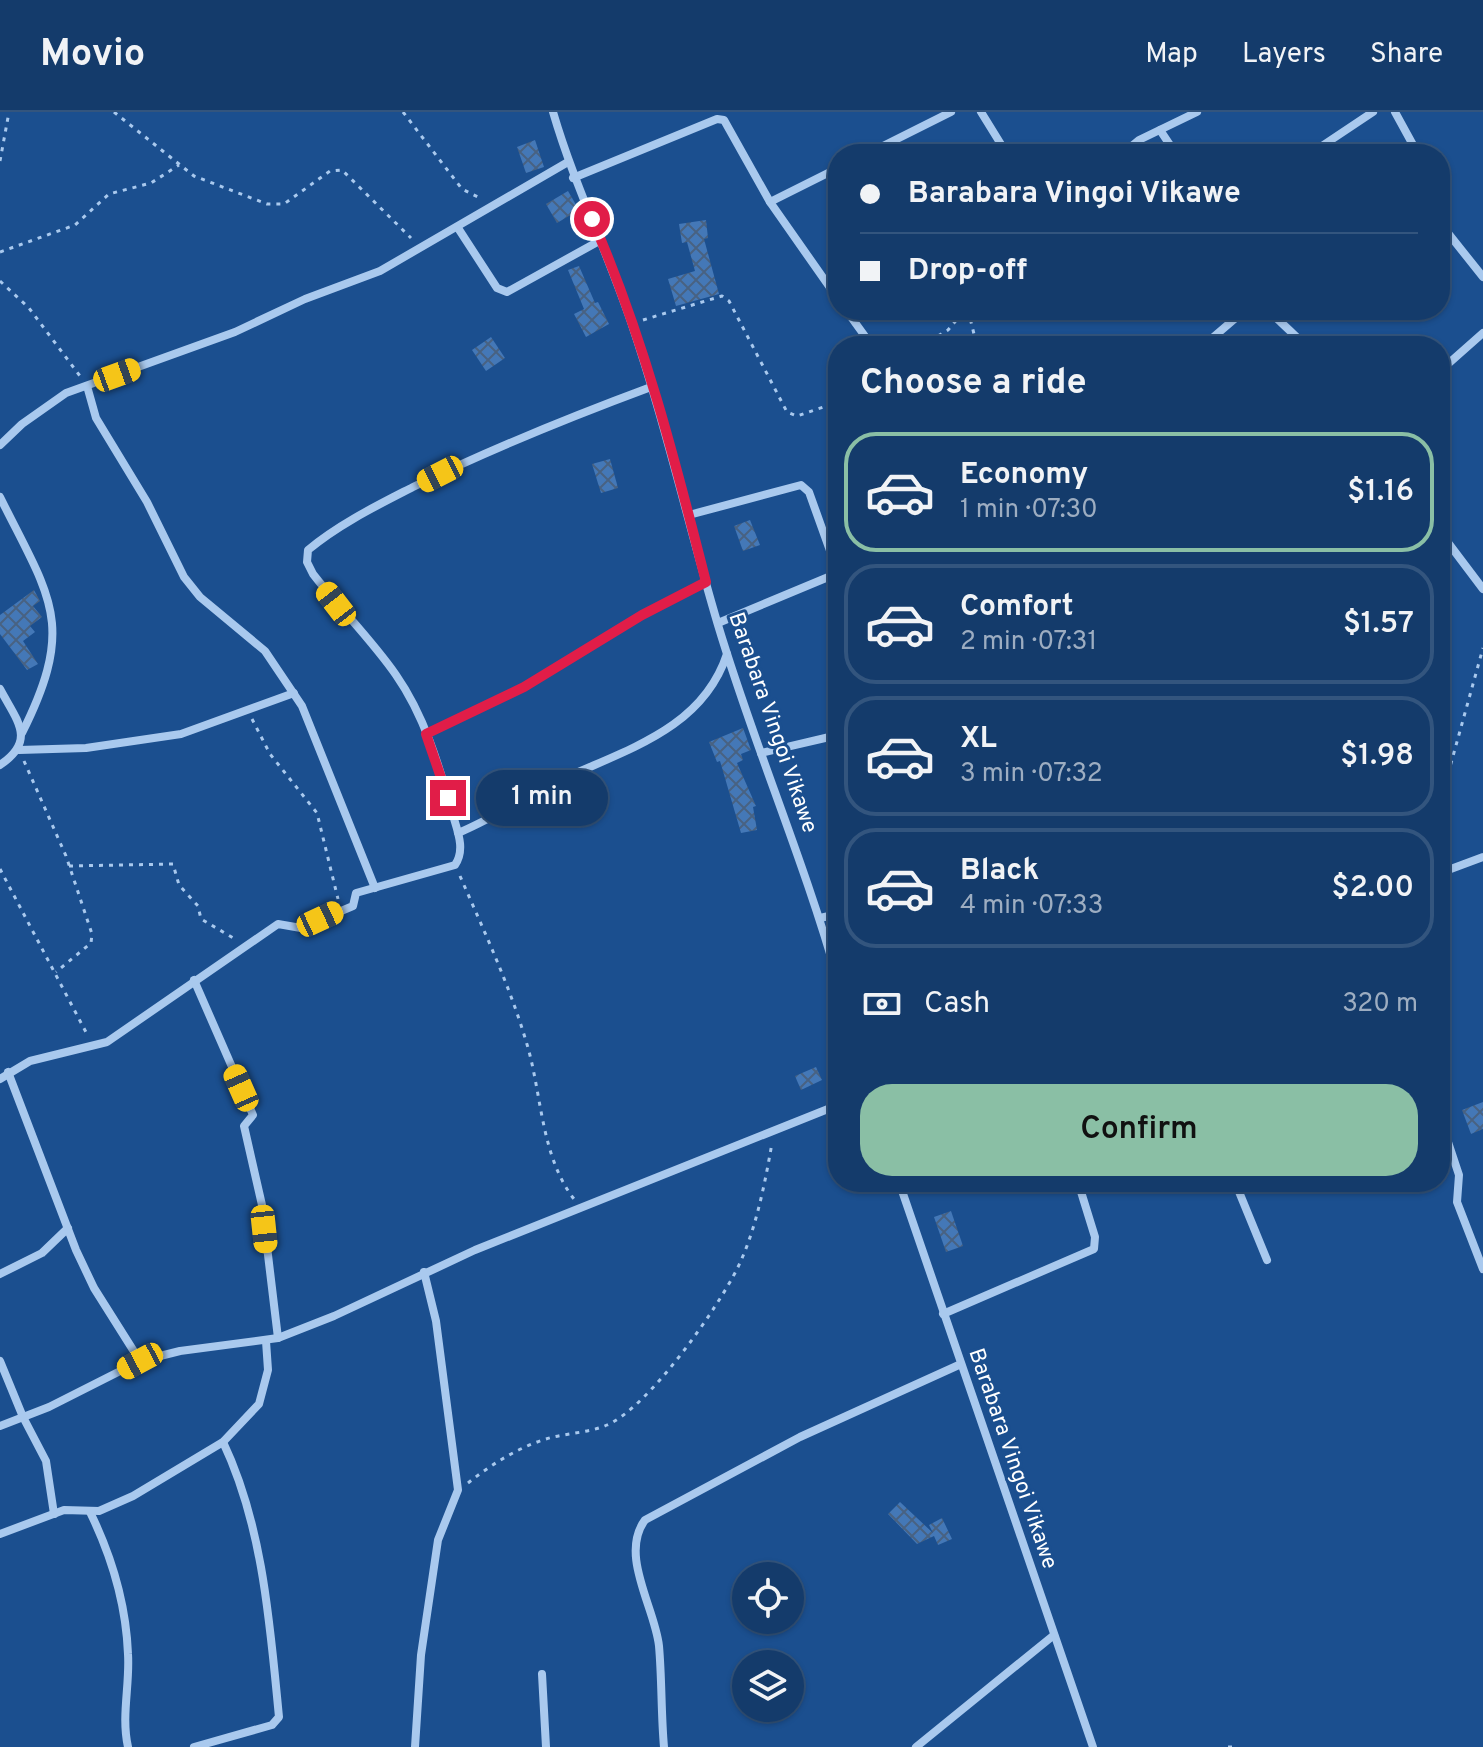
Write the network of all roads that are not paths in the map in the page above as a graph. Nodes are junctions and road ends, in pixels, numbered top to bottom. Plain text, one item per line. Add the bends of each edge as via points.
1 (553, 112) edge
2 (951, 112) edge
3 (981, 112) edge
4 (1197, 112) edge
5 (1373, 112) edge
6 (1395, 112) edge
7 (1160, 130) junction
8 (887, 144) edge
9 (1001, 144) edge
10 (1134, 144) edge
11 (1169, 144) edge
12 (1325, 144) edge
13 (1416, 144) edge
14 (568, 162) junction
15 (828, 173) edge
16 (573, 178) junction
17 (770, 202) junction
18 (458, 228) junction
19 (1450, 236) edge
20 (601, 240) junction
21 (1483, 277) edge
22 (828, 285) edge
23 (1233, 320) edge
24 (1279, 320) edge
25 (1483, 333) edge
26 (1215, 336) edge
27 (1295, 336) edge
28 (1450, 362) edge
29 (87, 386) junction
30 (651, 387) junction
31 (0, 445) edge
32 (0, 497) edge
33 (689, 515) junction
34 (828, 545) edge
35 (1450, 545) edge
36 (828, 577) edge
37 (706, 582) junction
38 (1483, 589) edge
39 (718, 623) junction
40 (727, 653) junction
41 (0, 689) edge
42 (294, 693) junction
43 (22, 733) junction
44 (426, 734) junction
45 (828, 737) edge
46 (19, 750) junction
47 (761, 753) junction
48 (0, 765) edge
49 (458, 833) junction
50 (1481, 858) edge
51 (1450, 869) edge
52 (1483, 869) edge
53 (375, 888) junction
54 (828, 916) edge
55 (820, 918) junction
56 (828, 946) edge
57 (194, 980) junction
58 (8, 1072) junction
59 (0, 1079) edge
60 (828, 1109) edge
61 (1450, 1148) edge
62 (902, 1192) edge
63 (1081, 1192) edge
64 (1239, 1192) edge
65 (68, 1228) junction
66 (1267, 1260) dead end
67 (1483, 1269) edge
68 (424, 1272) junction
69 (0, 1274) edge
70 (943, 1314) junction
71 (278, 1338) junction
72 (266, 1341) junction
73 (0, 1361) edge
74 (140, 1361) junction
75 (961, 1364) junction
76 (23, 1417) junction
77 (0, 1426) edge
78 (223, 1442) junction
79 (90, 1512) junction
80 (54, 1514) junction
81 (0, 1534) edge
82 (1054, 1635) junction
83 (542, 1674) dead end
84 (128, 1747) edge
85 (194, 1747) edge
86 (415, 1747) edge
87 (546, 1747) edge
88 (664, 1747) edge
89 (916, 1747) edge
90 (1093, 1747) edge

1 - 14 street, Barabara Vingoi Vikawe
2 - 8 street
3 - 9 street
4 - 7 street
5 - 12 street
6 - 13 street
7 - 10 street
7 - 11 street
14 - 16 street, Barabara Vingoi Vikawe
14 - 18 street
15 - 17 street
16 - 17 street via 717,119 727,122
16 - 20 street, Barabara Vingoi Vikawe
17 - 22 street
18 - 20 street via 497,288 507,292
18 - 29 street via 380,271
19 - 21 street
20 - 30 street, Barabara Vingoi Vikawe
23 - 26 street
24 - 27 street
25 - 28 street
29 - 31 street via 47,405
29 - 42 street via 96,418 184,577 265,651
30 - 33 street, Barabara Vingoi Vikawe
30 - 44 street via 440,474 308,550 313,574 398,677
32 - 43 street via 49,597 54,622 44,684
33 - 34 street via 801,485 809,492
33 - 37 street, Barabara Vingoi Vikawe
35 - 38 street
36 - 39 street
37 - 39 street, Barabara Vingoi Vikawe
37 - 44 street via 524,687
39 - 40 street, Barabara Vingoi Vikawe
40 - 47 street, Barabara Vingoi Vikawe
40 - 49 street via 707,694 658,737
41 - 43 street
42 - 46 street via 181,734 86,748
42 - 53 street
43 - 46 street
44 - 49 street
45 - 47 street
46 - 48 street
47 - 55 street, Barabara Vingoi Vikawe
49 - 53 street via 461,851 455,865
50 - 51 street
50 - 52 street
53 - 57 street via 356,893 353,906 301,928 278,924
54 - 55 street
55 - 56 street, Barabara Vingoi Vikawe
57 - 58 street via 132,1026 93,1047 30,1061
57 - 71 street via 253,1115 244,1126 262,1205
58 - 59 street
58 - 65 street
60 - 68 street
61 - 67 street via 1459,1175 1457,1202
62 - 70 street, Barabara Vingoi Vikawe
63 - 70 street via 1094,1249
64 - 66 street
65 - 69 street via 42,1253
65 - 74 street via 94,1288
68 - 71 street
68 - 86 street via 458,1490 438,1540 421,1655
70 - 75 street, Barabara Vingoi Vikawe
71 - 72 street
72 - 74 street
72 - 78 street via 268,1370 259,1404
73 - 76 street
74 - 76 street
75 - 82 street, Barabara Vingoi Vikawe
75 - 88 street via 800,1437 645,1520 635,1537 659,1643
76 - 77 street
76 - 80 street via 46,1461
78 - 79 street via 133,1496
78 - 85 street via 238,1474 263,1583 279,1717 272,1725
79 - 80 street
79 - 84 street via 123,1607
80 - 81 street
82 - 89 street
82 - 90 street, Barabara Vingoi Vikawe
83 - 87 street

